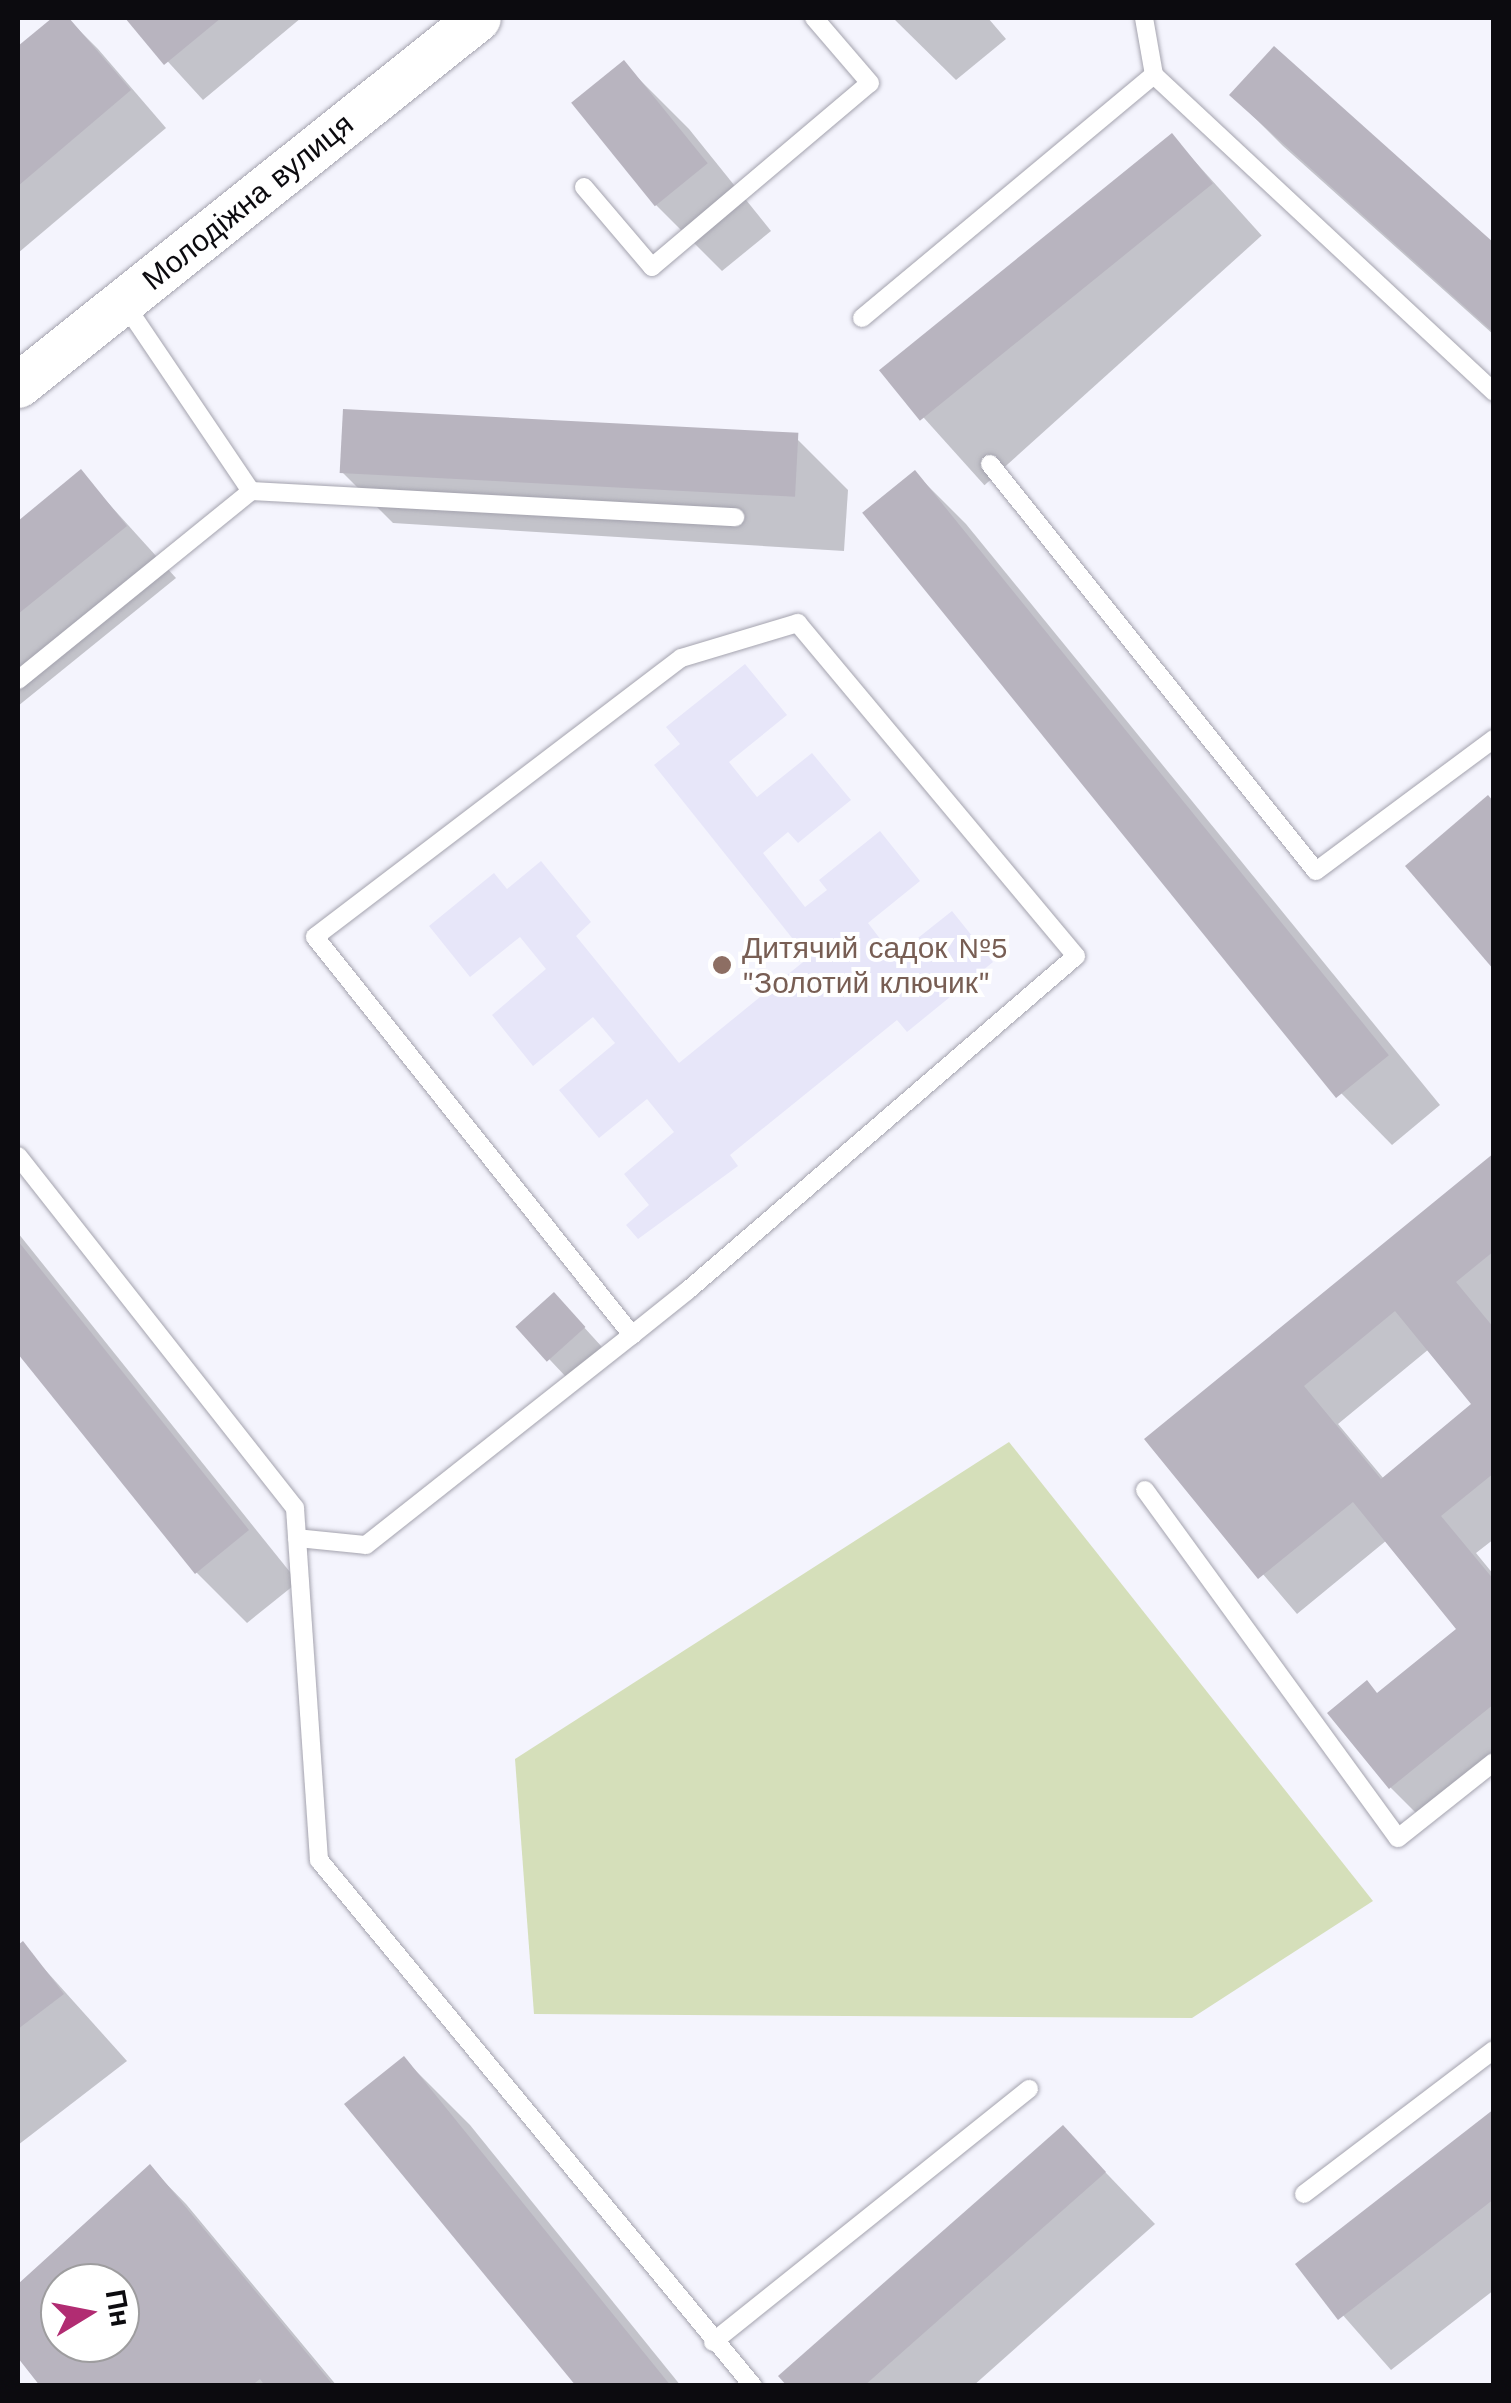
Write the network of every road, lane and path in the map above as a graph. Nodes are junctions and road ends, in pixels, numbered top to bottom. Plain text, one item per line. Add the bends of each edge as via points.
1 (478, 18) edge
2 (814, 18) edge
3 (1144, 18) edge
4 (1154, 75) junction
5 (584, 187) dead end
6 (124, 302) junction
7 (862, 318) dead end
8 (18, 386) edge
9 (1494, 392) edge
10 (990, 464) dead end
11 (251, 492) junction
12 (734, 517) dead end
13 (18, 680) edge
14 (1494, 739) edge
15 (18, 1156) edge
16 (632, 1335) junction
17 (1145, 1490) dead end
18 (297, 1538) junction
19 (1494, 1762) edge
20 (1494, 2050) edge
21 (1029, 2088) dead end
22 (1304, 2194) dead end
23 (712, 2342) junction
24 (752, 2386) edge

1 - 6 street, Молодіжна вулиця
2 - 5 lane via 870,84 652,267
3 - 4 lane
4 - 7 lane
4 - 9 lane
6 - 8 street, Молодіжна вулиця
6 - 11 lane
10 - 14 lane via 1316,871
11 - 12 lane
11 - 13 lane
15 - 18 lane via 295,1508
16 - 16 lane via 1076,956 798,623 681,658 315,937
16 - 18 lane via 366,1545
17 - 19 lane via 1398,1838
18 - 23 lane via 319,1860
20 - 22 lane
21 - 23 lane
23 - 24 lane

